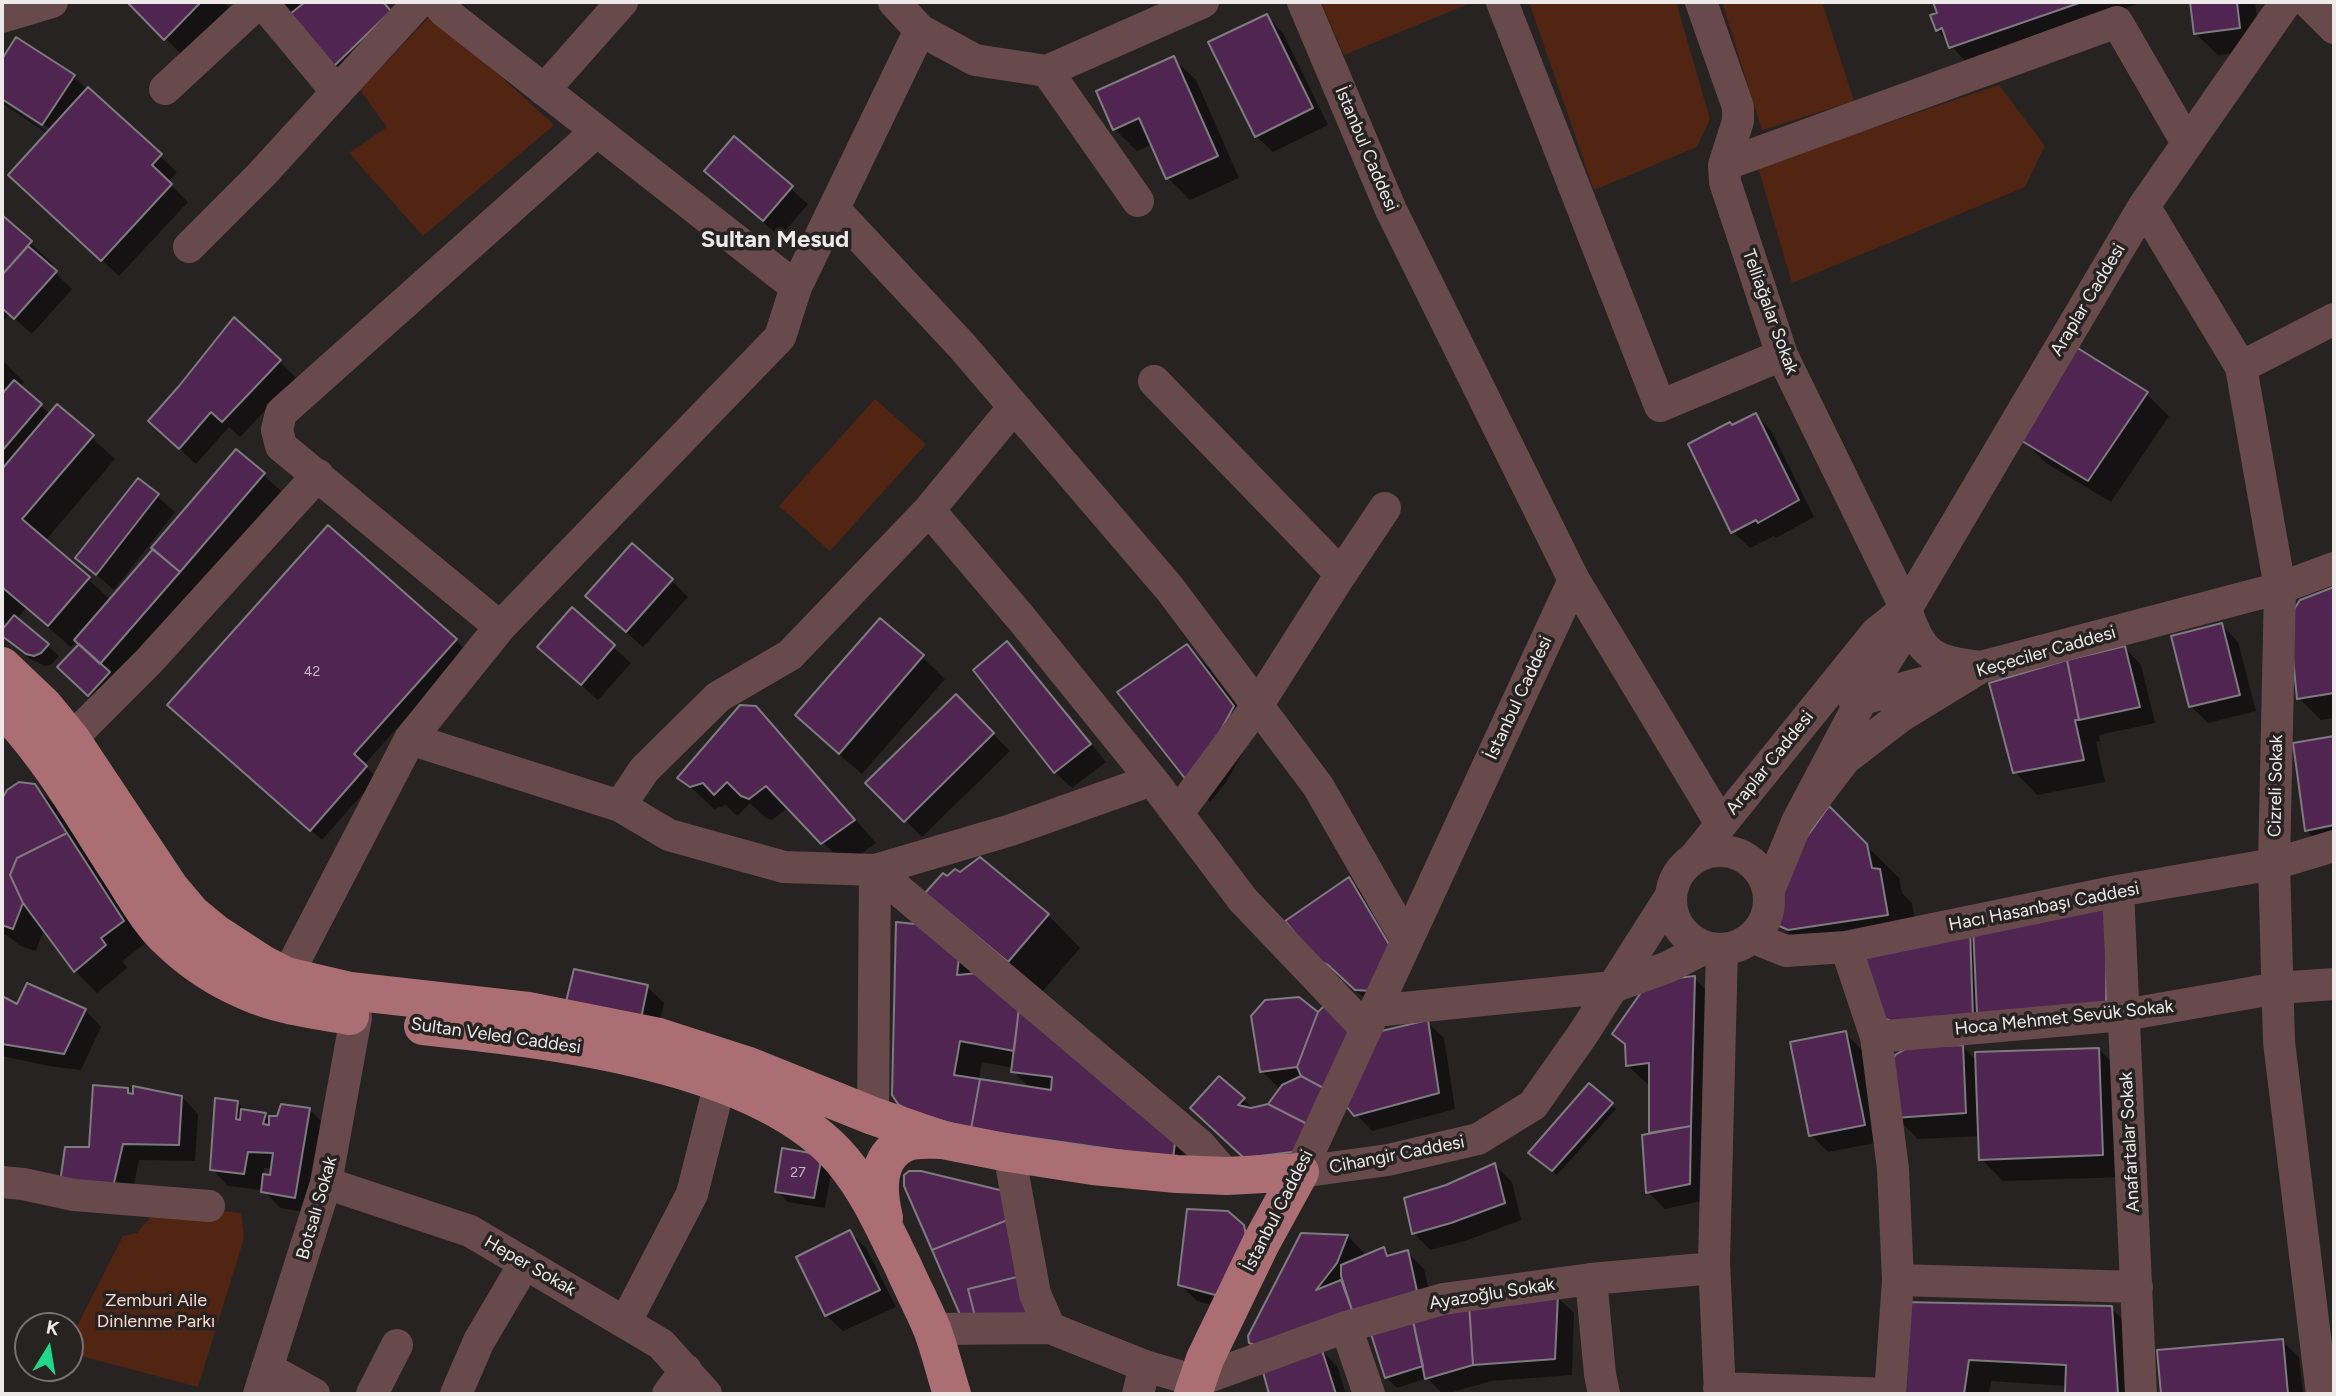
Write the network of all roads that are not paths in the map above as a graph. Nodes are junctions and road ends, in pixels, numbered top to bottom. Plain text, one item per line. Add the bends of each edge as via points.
1 (52, 2) edge
2 (260, 2) edge
3 (419, 2) edge
4 (436, 2) edge
5 (622, 2) edge
6 (894, 2) edge
7 (1203, 2) edge
8 (1303, 2) edge
9 (1502, 2) edge
10 (1701, 2) edge
11 (2286, 2) edge
12 (2308, 2) edge
13 (2, 17) edge
14 (2334, 28) edge
15 (920, 30) junction
16 (1047, 71) junction
17 (165, 89) dead end
18 (544, 90) junction
19 (337, 92) junction
20 (597, 131) junction
21 (2187, 143) junction
22 (1724, 165) junction
23 (1138, 201) dead end
24 (2144, 206) junction
25 (834, 209) junction
26 (189, 247) dead end
27 (796, 288) junction
28 (2334, 320) edge
29 (1782, 355) junction
30 (2241, 367) junction
31 (1154, 381) dead end
32 (1014, 407) junction
33 (318, 475) junction
34 (1385, 508) dead end
35 (929, 510) junction
36 (2334, 568) edge
37 (1341, 574) junction
38 (1574, 580) junction
39 (2280, 588) junction
40 (1906, 608) junction
41 (500, 627) junction
42 (2, 667) edge
43 (1981, 667) junction
44 (1862, 698) junction
45 (1257, 706) junction
46 (2, 707) edge
47 (410, 738) junction
48 (71, 739) junction
49 (1774, 758) junction
50 (1152, 780) junction
51 (620, 806) junction
52 (1178, 813) junction
53 (1797, 822) junction
54 (1721, 824) junction
55 (2334, 846) edge
56 (1693, 858) junction
57 (2274, 864) junction
58 (875, 870) junction
59 (1769, 890) junction
60 (2118, 891) junction
61 (1670, 897) junction
62 (1754, 938) junction
63 (1406, 941) junction
64 (1846, 947) junction
65 (1714, 949) junction
66 (2334, 984) edge
67 (1613, 987) junction
68 (280, 988) junction
69 (2277, 989) junction
70 (2124, 1015) junction
71 (356, 1017) junction
72 (1370, 1020) junction
73 (1877, 1037) junction
74 (720, 1083) junction
75 (873, 1116) junction
76 (943, 1140) junction
77 (1009, 1153) junction
78 (1300, 1172) junction
79 (1227, 1176) junction
80 (2, 1182) edge
81 (326, 1183) junction
82 (209, 1206) dead end
83 (889, 1238) junction
84 (1261, 1243) junction
85 (525, 1263) junction
86 (1714, 1268) junction
87 (1591, 1279) junction
88 (1898, 1280) junction
89 (2137, 1287) junction
90 (626, 1321) junction
91 (1346, 1327) junction
92 (1050, 1328) junction
93 (932, 1329) junction
94 (397, 1345) dead end
95 (1142, 1380) edge
96 (263, 1381) edge
97 (677, 1382) edge
98 (1195, 1388) edge
99 (1720, 1391) edge
100 (950, 1393) edge
101 (314, 1394) edge
102 (372, 1394) edge
103 (456, 1394) edge
104 (706, 1394) edge
105 (1369, 1394) edge
106 (1604, 1394) edge
107 (2141, 1394) edge
108 (2322, 1394) edge

1 - 13 street
2 - 17 street
2 - 19 street
3 - 19 street
4 - 18 street
5 - 18 street
6 - 15 street
7 - 16 street
8 - 38 street, İstanbul Caddesi via 1391,210
9 - 29 street via 1660,406
10 - 22 street via 1738,107 1737,128
11 - 21 street, Araplar Caddesi
12 - 14 street
15 - 16 street via 975,60
15 - 25 street
16 - 23 street
18 - 20 street
19 - 26 street
20 - 27 street
20 - 33 street via 281,413 277,430 281,446
21 - 22 street via 2117,22
21 - 24 street, Araplar Caddesi
22 - 29 street, Telliağalar Sokak via 1725,182
24 - 30 street, Cizreli Sokak
24 - 40 street, Araplar Caddesi
25 - 27 street
25 - 32 street
27 - 41 street via 780,337
28 - 30 street
29 - 40 street, Telliağalar Sokak
30 - 39 street, Cizreli Sokak
31 - 37 street
32 - 35 street
32 - 45 street via 1170,589
33 - 41 street
33 - 48 street via 149,662
34 - 37 street
35 - 50 street
35 - 51 street via 790,655 718,696 644,770
36 - 39 street, Keçeciler Caddesi
37 - 45 street
38 - 54 street
38 - 63 street, İstanbul Caddesi
39 - 43 street, Keçeciler Caddesi
39 - 57 street, Cizreli Sokak
40 - 43 street, Telliağalar Sokak via 1914,634 1927,651 1950,663
40 - 44 street, Araplar Caddesi via 1896,645
40 - 49 street, Araplar Caddesi via 1876,634
41 - 47 street
42 - 48 main road, Sultan Veled Caddesi
43 - 44 street
43 - 53 street, Keçeciler Caddesi via 1844,759
44 - 49 street
44 - 53 street, Araplar Caddesi
45 - 52 street
45 - 63 street via 1318,786
46 - 68 main road, Sultan Veled Caddesi via 49,762 147,914 169,940 218,977 248,992
47 - 51 street
47 - 68 street
48 - 68 main road, Sultan Veled Caddesi via 170,888 192,914 238,948
49 - 54 street, Araplar Caddesi
50 - 52 street
50 - 58 street via 1011,830
51 - 58 street via 669,835 784,867
52 - 72 street via 1243,900
53 - 59 street, Keçeciler Caddesi
54 - 56 street, Araplar Caddesi
55 - 57 street, Hacı Hasanbaşı Caddesi
56 - 59 street via 1716,851 1739,855 1753,863
56 - 61 street, Cihangir Caddesi via 1674,882
57 - 60 street, Hacı Hasanbaşı Caddesi
57 - 69 street, Cizreli Sokak
58 - 75 street
58 - 79 street via 1200,1145
59 - 62 street via 1764,924
60 - 64 street, Hacı Hasanbaşı Caddesi
60 - 70 street, Anafartalar Sokak
61 - 65 street via 1678,927 1690,940
61 - 67 street, Cihangir Caddesi
62 - 64 street, Hacı Hasanbaşı Caddesi via 1786,951
62 - 65 street via 1739,947
63 - 72 street, İstanbul Caddesi
64 - 73 street
65 - 67 street
65 - 86 street
66 - 69 street, Hoca Mehmet Sevük Sokak
67 - 72 street
67 - 78 street, Cihangir Caddesi via 1533,1105 1478,1139 1388,1160
68 - 71 main road, Sultan Veled Caddesi via 297,1007
68 - 75 main road, Sultan Veled Caddesi via 528,1011 659,1037 746,1065
69 - 70 street, Hoca Mehmet Sevük Sokak
69 - 108 street, Cizreli Sokak via 2279,1042
70 - 73 street, Hoca Mehmet Sevük Sokak
70 - 89 street, Anafartalar Sokak
71 - 74 main road, Sultan Veled Caddesi via 595,1050
71 - 81 street, Botsalı Sokak
72 - 78 street, İstanbul Caddesi
73 - 88 street via 1893,1169
74 - 83 main road, Sultan Veled Caddesi via 780,1109 820,1137 859,1181
74 - 90 street via 692,1194
75 - 76 main road, Sultan Veled Caddesi
76 - 77 main road, Cihangir Caddesi
76 - 83 main road via 902,1144 882,1167 879,1184
77 - 79 main road, Cihangir Caddesi via 1093,1167
77 - 92 street via 1035,1294
78 - 79 main road, Cihangir Caddesi
78 - 84 main road, İstanbul Caddesi
79 - 84 main road via 1260,1208
80 - 82 street via 74,1195
81 - 85 street, Heper Sokak via 470,1231
81 - 96 street, Botsalı Sokak
83 - 93 main road, Sultan Veled Caddesi
84 - 98 main road, İstanbul Caddesi
85 - 90 street, Heper Sokak
85 - 103 street via 479,1341
86 - 87 street, Ayazoğlu Sokak
86 - 99 street
87 - 91 street, Ayazoğlu Sokak via 1443,1300
87 - 106 street
88 - 89 street
88 - 99 street via 1890,1394
89 - 107 street, Anafartalar Sokak
90 - 97 street, Heper Sokak via 661,1344
91 - 98 street, Ayazoğlu Sokak
91 - 105 street
92 - 93 street
92 - 95 street
93 - 100 main road, Sultan Veled Caddesi
94 - 102 street
95 - 98 street
96 - 101 street
97 - 104 street, Heper Sokak

